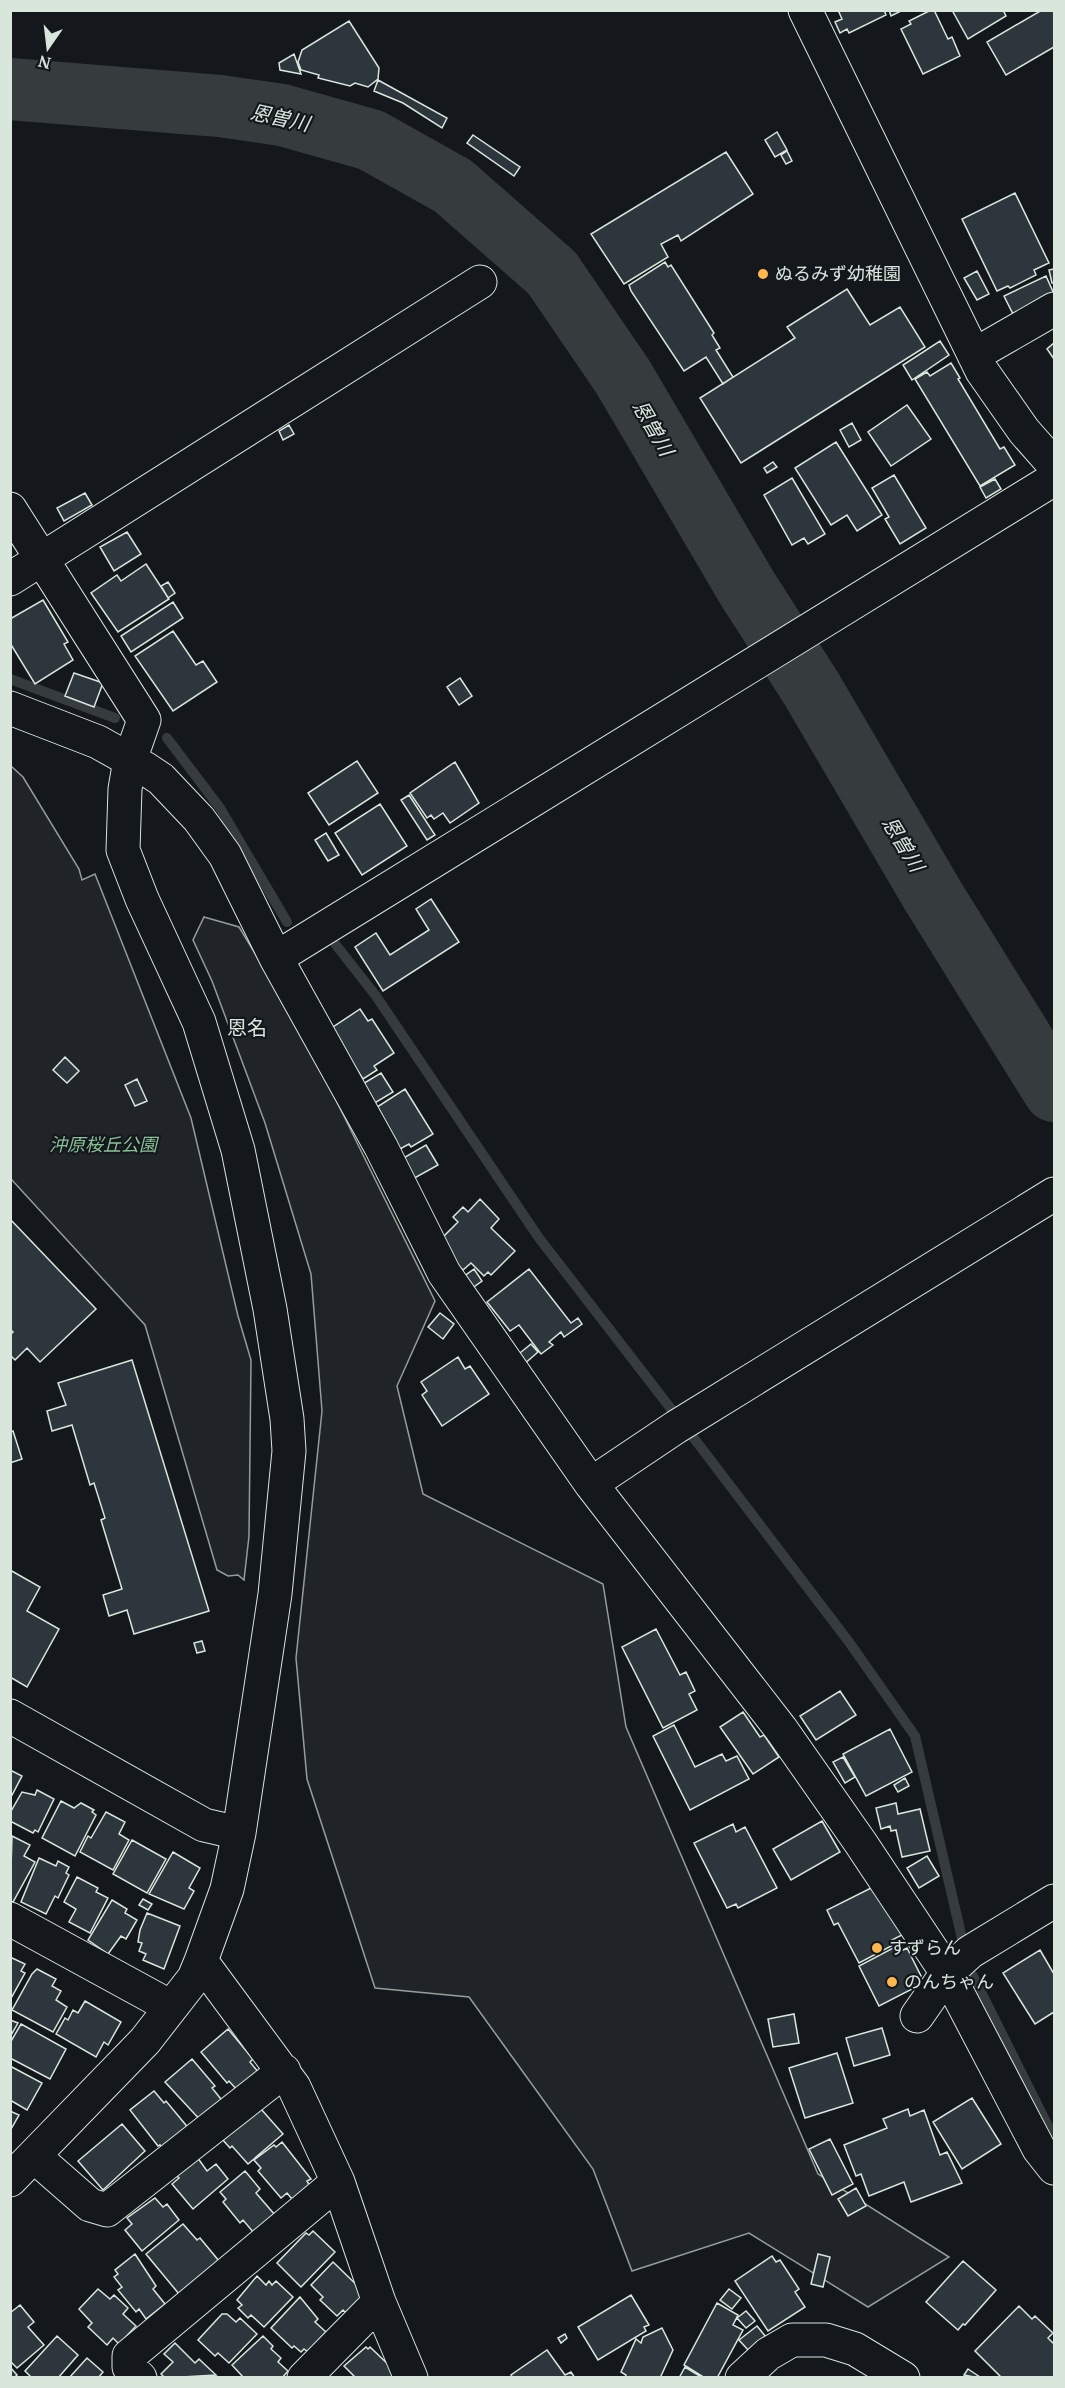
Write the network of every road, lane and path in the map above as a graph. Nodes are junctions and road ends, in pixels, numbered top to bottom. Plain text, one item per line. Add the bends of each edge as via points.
1 (805, 10) edge
2 (480, 282) dead end
3 (1054, 309) edge
4 (974, 355) junction
5 (1054, 465) edge
6 (1054, 479) edge
7 (10, 509) edge
8 (42, 559) junction
9 (10, 579) edge
10 (10, 708) edge
11 (130, 760) junction
12 (276, 958) junction
13 (1054, 1194) edge
14 (591, 1484) junction
15 (10, 1716) edge
16 (239, 1833) junction
17 (1054, 1900) edge
18 (10, 1919) edge
19 (201, 1960) junction
20 (947, 1973) junction
21 (171, 2007) junction
22 (917, 2016) dead end
23 (284, 2071) junction
24 (34, 2156) junction
25 (1054, 2168) edge
26 (10, 2180) edge
27 (338, 2182) junction
28 (379, 2302) junction
29 (140, 2378) edge
30 (304, 2378) edge
31 (411, 2378) edge
32 (742, 2378) edge
33 (903, 2378) edge

1 - 4 street
2 - 8 street
3 - 4 street
4 - 5 street via 1024,431
6 - 12 street
7 - 8 street
8 - 9 street
8 - 11 street via 144,720
10 - 11 street via 98,742
11 - 12 street via 160,779 200,819 225,855
11 - 16 street via 123,849 199,1022 238,1149 287,1419 289,1451 275,1594
12 - 14 street via 381,1147 444,1273
13 - 14 street via 676,1427
14 - 20 street via 781,1729
15 - 16 street via 204,1825
16 - 19 street via 226,1889
17 - 20 street via 970,1952
18 - 21 street
19 - 21 street via 194,1978
19 - 23 street
20 - 22 street
20 - 25 street via 1039,2149
21 - 24 street via 145,2041
23 - 24 street via 107,2210 90,2205
23 - 27 street
24 - 26 street
27 - 28 street
27 - 29 street via 129,2356 129,2367
28 - 30 street
28 - 31 street
32 - 33 street via 768,2354 792,2340 826,2340 855,2349

